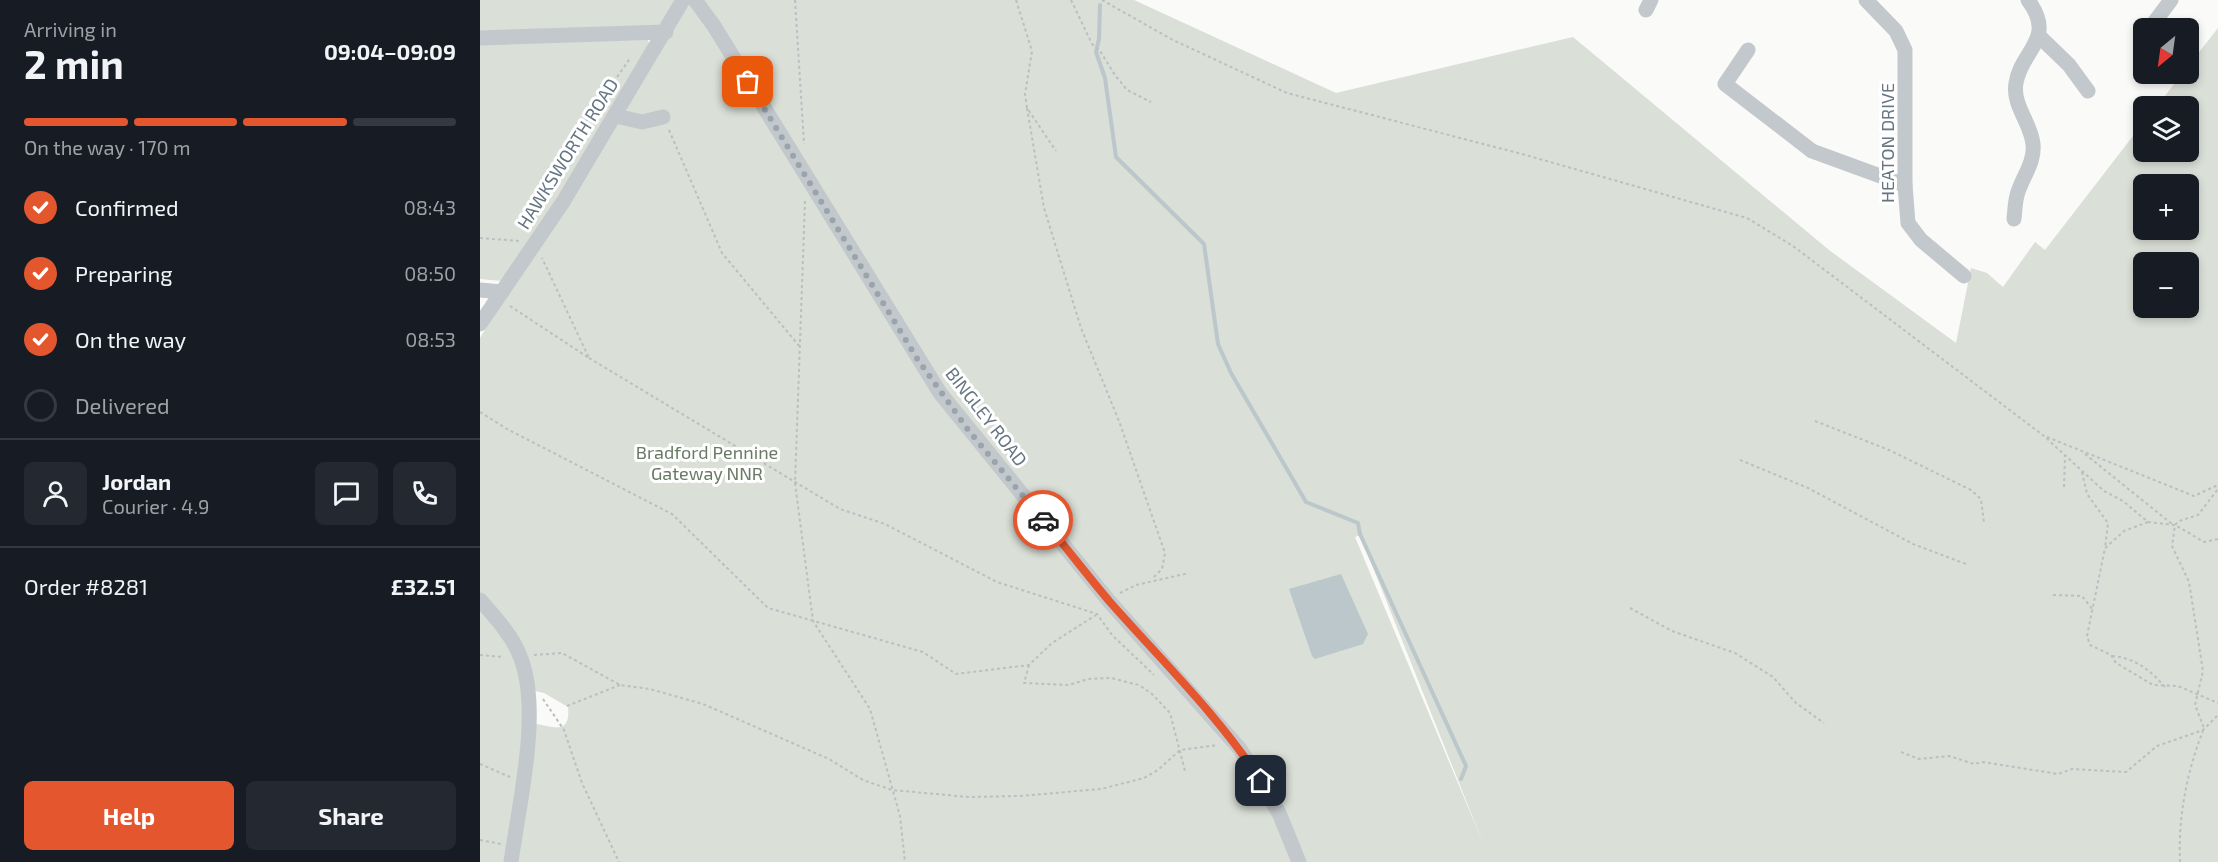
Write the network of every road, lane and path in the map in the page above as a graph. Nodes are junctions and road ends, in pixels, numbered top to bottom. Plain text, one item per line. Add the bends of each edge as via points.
1 (683, 0) edge
2 (695, 0) edge
3 (795, 0) edge
4 (1016, 0) edge
5 (1071, 0) edge
6 (1102, 0) edge
7 (1866, 0) edge
8 (2028, 0) edge
9 (2171, 0) edge
10 (2158, 18) edge
11 (666, 32) junction
12 (2039, 32) junction
13 (648, 33) junction
14 (480, 38) edge
15 (1748, 50) dead end
16 (2088, 91) dead end
17 (1151, 102) dead end
18 (1027, 108) junction
19 (616, 116) junction
20 (663, 117) joint
21 (804, 151) dead end
22 (1056, 151) dead end
23 (1905, 185) junction
24 (805, 198) dead end
25 (2014, 219) dead end
26 (480, 238) edge
27 (530, 238) junction
28 (1964, 276) dead end
29 (480, 290) edge
30 (500, 295) junction
31 (480, 324) edge
32 (801, 347) junction
33 (589, 358) junction
34 (480, 412) edge
35 (1815, 421) dead end
36 (2044, 436) junction
37 (2082, 451) junction
38 (2065, 455) junction
39 (1740, 460) dead end
40 (2082, 470) junction
41 (795, 483) junction
42 (2218, 485) edge
43 (2064, 487) dead end
44 (2218, 489) edge
45 (2148, 522) junction
46 (1984, 523) dead end
47 (2175, 525) junction
48 (2218, 538) edge
49 (2105, 548) junction
50 (1966, 564) dead end
51 (1190, 573) dead end
52 (1151, 581) junction
53 (2053, 595) dead end
54 (480, 600) edge
55 (1109, 601) junction
56 (1630, 608) dead end
57 (2092, 610) junction
58 (1097, 614) junction
59 (813, 621) junction
60 (502, 649) dead end
61 (480, 655) edge
62 (520, 656) junction
63 (2111, 656) junction
64 (1029, 665) junction
65 (1155, 676) dead end
66 (620, 685) junction
67 (2165, 687) junction
68 (538, 692) dead end
69 (2198, 694) junction
70 (2218, 703) edge
71 (567, 706) dead end
72 (2218, 715) edge
73 (1824, 723) dead end
74 (2203, 730) junction
75 (1216, 736) dead end
76 (1180, 750) junction
77 (1901, 752) dead end
78 (480, 764) edge
79 (514, 767) dead end
80 (1185, 771) dead end
81 (892, 790) junction
82 (480, 840) edge
83 (512, 855) edge
84 (619, 862) edge
85 (905, 862) edge
86 (1299, 862) edge
87 (2180, 862) edge

1 - 11 street, HAWKSWORTH ROAD
2 - 55 street, BINGLEY ROAD via 940,393
3 - 21 path
4 - 18 path via 1032,51 1025,94
5 - 17 path via 1092,44 1127,90
6 - 36 path via 1173,40 1305,99 1522,154 1747,218 1793,246
7 - 23 street, HEATON DRIVE via 1896,31 1905,50
8 - 12 street
9 - 10 street
11 - 13 street
11 - 19 street, HAWKSWORTH ROAD
12 - 16 street
12 - 25 street via 2016,83 2017,101 2033,142 2033,153 2018,193
13 - 14 street
13 - 27 path via 581,126 538,199 528,217
15 - 23 street via 1725,84 1812,151
18 - 22 path
18 - 52 path via 1044,208 1083,336 1119,422 1165,553 1162,569
19 - 20 street via 642,122
19 - 27 street, HAWKSWORTH ROAD
20 - 32 path via 722,253
23 - 28 street, HEATON DRIVE via 1908,223 1921,240
24 - 32 path
26 - 27 path
27 - 30 street, HAWKSWORTH ROAD
27 - 33 path
29 - 30 street
30 - 31 street, HAWKSWORTH ROAD
30 - 33 path
32 - 41 path
33 - 41 path
34 - 59 path via 672,514 768,608
35 - 46 path via 1888,450 1971,490 1981,499
36 - 37 path
36 - 38 path
37 - 42 path via 2194,496
37 - 47 path
38 - 40 path
38 - 43 path
39 - 50 path via 1808,488 1913,544
40 - 45 path via 2103,491 2123,501
40 - 49 path via 2087,494 2108,524
41 - 58 path via 840,509 885,524 997,582
41 - 59 path
44 - 47 path via 2199,515
45 - 47 path
45 - 49 path via 2124,531
47 - 48 path via 2204,542
47 - 69 path via 2172,546 2189,582 2203,671
49 - 57 path
51 - 52 path
52 - 55 path via 1124,590
53 - 57 path via 2082,596
54 - 62 street via 512,639
55 - 58 path
55 - 86 street, BINGLEY ROAD via 1240,749 1279,813
56 - 73 path via 1672,631 1735,653 1773,677 1796,703
57 - 63 path via 2086,636 2090,645
58 - 64 path via 1052,643
58 - 65 path via 1112,635
59 - 64 path via 923,652 956,674
59 - 81 path via 870,709
60 - 61 path via 508,658
62 - 66 path via 562,653
62 - 83 street via 530,690 530,723
63 - 67 path via 2153,685
63 - 67 path via 2129,658 2152,672
64 - 76 path via 1024,683 1070,685 1112,678 1139,685 1170,713
66 - 71 path
66 - 81 path via 676,696 724,712 829,759 863,780
67 - 69 path via 2178,686
68 - 84 path via 564,730 582,783
69 - 70 path
69 - 74 path via 2195,705
72 - 74 path
74 - 77 path via 2157,746 2126,772 2072,769 2058,774 1983,762 1974,764 1949,756 1919,759
74 - 87 path via 2193,754 2178,829
75 - 76 path via 1223,744
76 - 80 path
76 - 81 path via 1144,778 1101,789 1000,796
78 - 79 path via 512,778
81 - 85 path via 900,816
82 - 83 path

